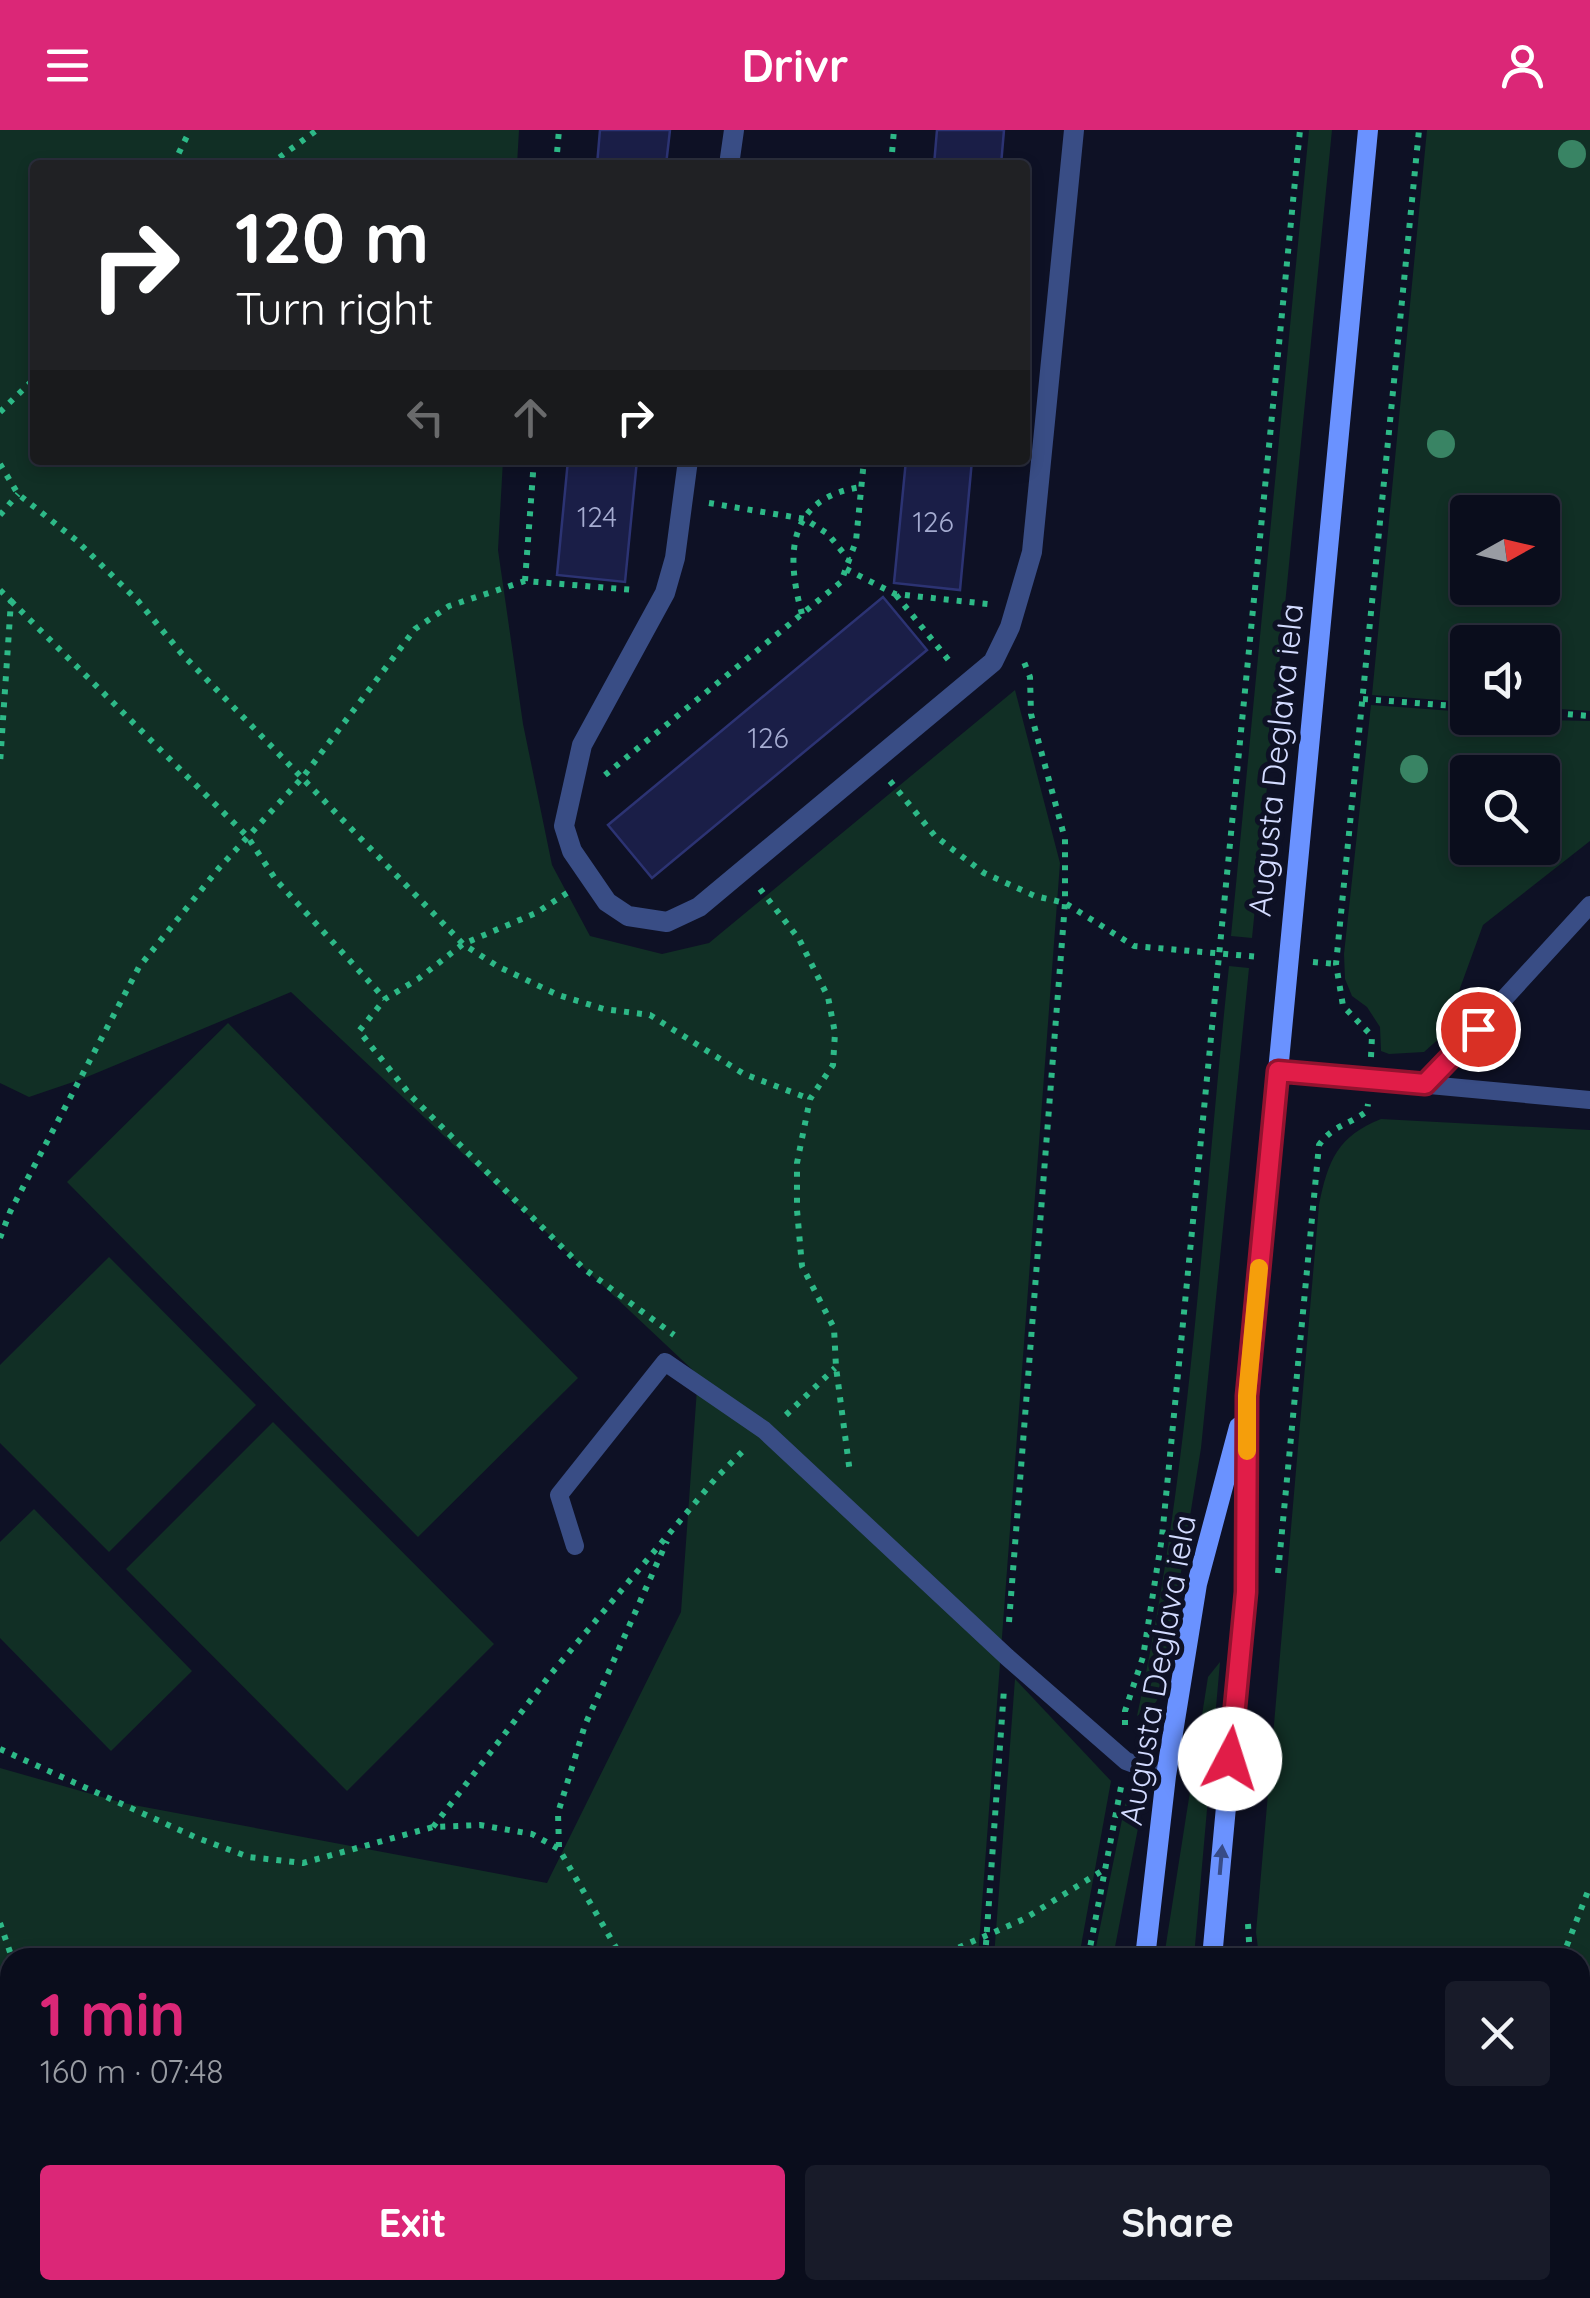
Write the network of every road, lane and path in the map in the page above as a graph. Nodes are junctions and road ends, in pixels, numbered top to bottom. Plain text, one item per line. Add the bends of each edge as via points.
1 (190, 130) edge
2 (317, 130) edge
3 (559, 130) edge
4 (734, 130) edge
5 (894, 130) edge
6 (1074, 130) edge
7 (1300, 130) edge
8 (1368, 130) edge
9 (1419, 130) edge
10 (175, 160) edge
11 (276, 160) edge
12 (556, 160) edge
13 (730, 160) edge
14 (891, 160) edge
15 (30, 383) edge
16 (0, 412) edge
17 (0, 464) edge
18 (534, 465) edge
19 (687, 465) edge
20 (864, 465) edge
21 (862, 487) junction
22 (18, 494) junction
23 (683, 499) junction
24 (0, 515) edge
25 (805, 519) junction
26 (848, 565) junction
27 (525, 581) junction
28 (0, 590) edge
29 (665, 593) junction
30 (895, 594) junction
31 (11, 602) junction
32 (802, 614) junction
33 (1013, 617) junction
34 (968, 684) junction
35 (1363, 700) junction
36 (1450, 706) edge
37 (1560, 714) edge
38 (1590, 716) edge
39 (874, 762) junction
40 (0, 764) edge
41 (303, 777) junction
42 (569, 805) junction
43 (247, 836) junction
44 (743, 869) junction
45 (590, 878) junction
46 (1064, 903) junction
47 (1590, 905) edge
48 (464, 944) junction
49 (1218, 954) junction
50 (1287, 959) junction
51 (1336, 964) junction
52 (385, 999) junction
53 (359, 1031) dead end
54 (1278, 1071) junction
55 (1369, 1078) junction
56 (1425, 1084) junction
57 (810, 1099) junction
58 (1590, 1100) edge
59 (0, 1238) edge
60 (836, 1367) junction
61 (1247, 1396) junction
62 (764, 1430) junction
63 (850, 1478) dead end
64 (670, 1536) junction
65 (575, 1546) dead end
66 (1277, 1586) dead end
67 (1007, 1658) junction
68 (0, 1749) edge
69 (1126, 1761) junction
70 (1166, 1776) junction
71 (434, 1827) junction
72 (558, 1849) junction
73 (1105, 1870) junction
74 (1590, 1886) edge
75 (1248, 1918) dead end
76 (0, 1923) edge
77 (986, 1935) junction
78 (9, 1948) edge
79 (616, 1948) edge
80 (957, 1948) edge
81 (985, 1948) edge
82 (1090, 1948) edge
83 (1146, 1948) edge
84 (1213, 1948) edge
85 (1250, 1948) edge
86 (1566, 1948) edge

1 - 10 path
2 - 11 path
3 - 12 path
4 - 13 street
5 - 14 path
6 - 33 street via 1032,552
7 - 49 path
8 - 50 main road, Augusta Deglava iela
9 - 35 path
15 - 16 path
17 - 22 path
18 - 27 path
19 - 23 street
20 - 21 path
21 - 25 path via 837,490 814,504
21 - 26 path
22 - 24 path
22 - 41 path via 138,601
23 - 25 path
23 - 29 street
25 - 26 path via 828,534
25 - 32 path via 791,567
26 - 30 path
26 - 32 path via 841,582
27 - 29 path
27 - 41 path via 449,606 415,629
28 - 31 path
29 - 42 street via 582,745
30 - 33 path
30 - 34 path
31 - 40 path
31 - 43 path
32 - 42 path
33 - 34 street via 993,662
33 - 46 path via 1065,839
34 - 39 street
35 - 36 path
35 - 51 path
37 - 38 path
39 - 44 street
39 - 46 path via 935,836 984,873
41 - 43 path
41 - 48 path
42 - 45 street via 564,826
43 - 52 path via 276,880
43 - 59 path via 139,967
44 - 45 street via 699,907 668,922 628,916
44 - 57 path via 799,939 828,997 834,1065
45 - 48 path via 536,913
46 - 49 path via 1134,946
46 - 67 path
47 - 56 lane
48 - 52 path
48 - 57 path via 558,995 650,1014 744,1074
49 - 50 path
49 - 69 path via 1162,1538 1143,1657 1125,1711
50 - 51 path
50 - 54 main road, Augusta Deglava iela
51 - 55 path via 1343,1006 1372,1036
52 - 53 path
54 - 55 lane
54 - 61 main road, Augusta Deglava iela
55 - 56 lane
55 - 66 path via 1367,1110 1330,1130 1319,1144
56 - 58 lane
57 - 60 path via 797,1163 798,1228 802,1266 834,1328
60 - 62 path
60 - 63 path
61 - 70 main road, Augusta Deglava iela via 1197,1584
84 -> 61 main road, Augusta Deglava iela via 1246,1592
62 - 64 path
62 - 65 lane via 665,1362 559,1495
62 - 67 lane
64 - 71 path via 550,1675
64 - 72 path via 585,1725 558,1813
67 - 69 lane
67 - 77 path
68 - 71 path via 249,1857 303,1863
69 - 70 lane
69 - 73 path
70 - 83 main road, Augusta Deglava iela
71 - 72 path via 480,1825 532,1834
72 - 79 path
73 - 77 path
73 - 82 path
74 - 86 path
75 - 85 path
76 - 78 path
77 - 80 path
77 - 81 path

